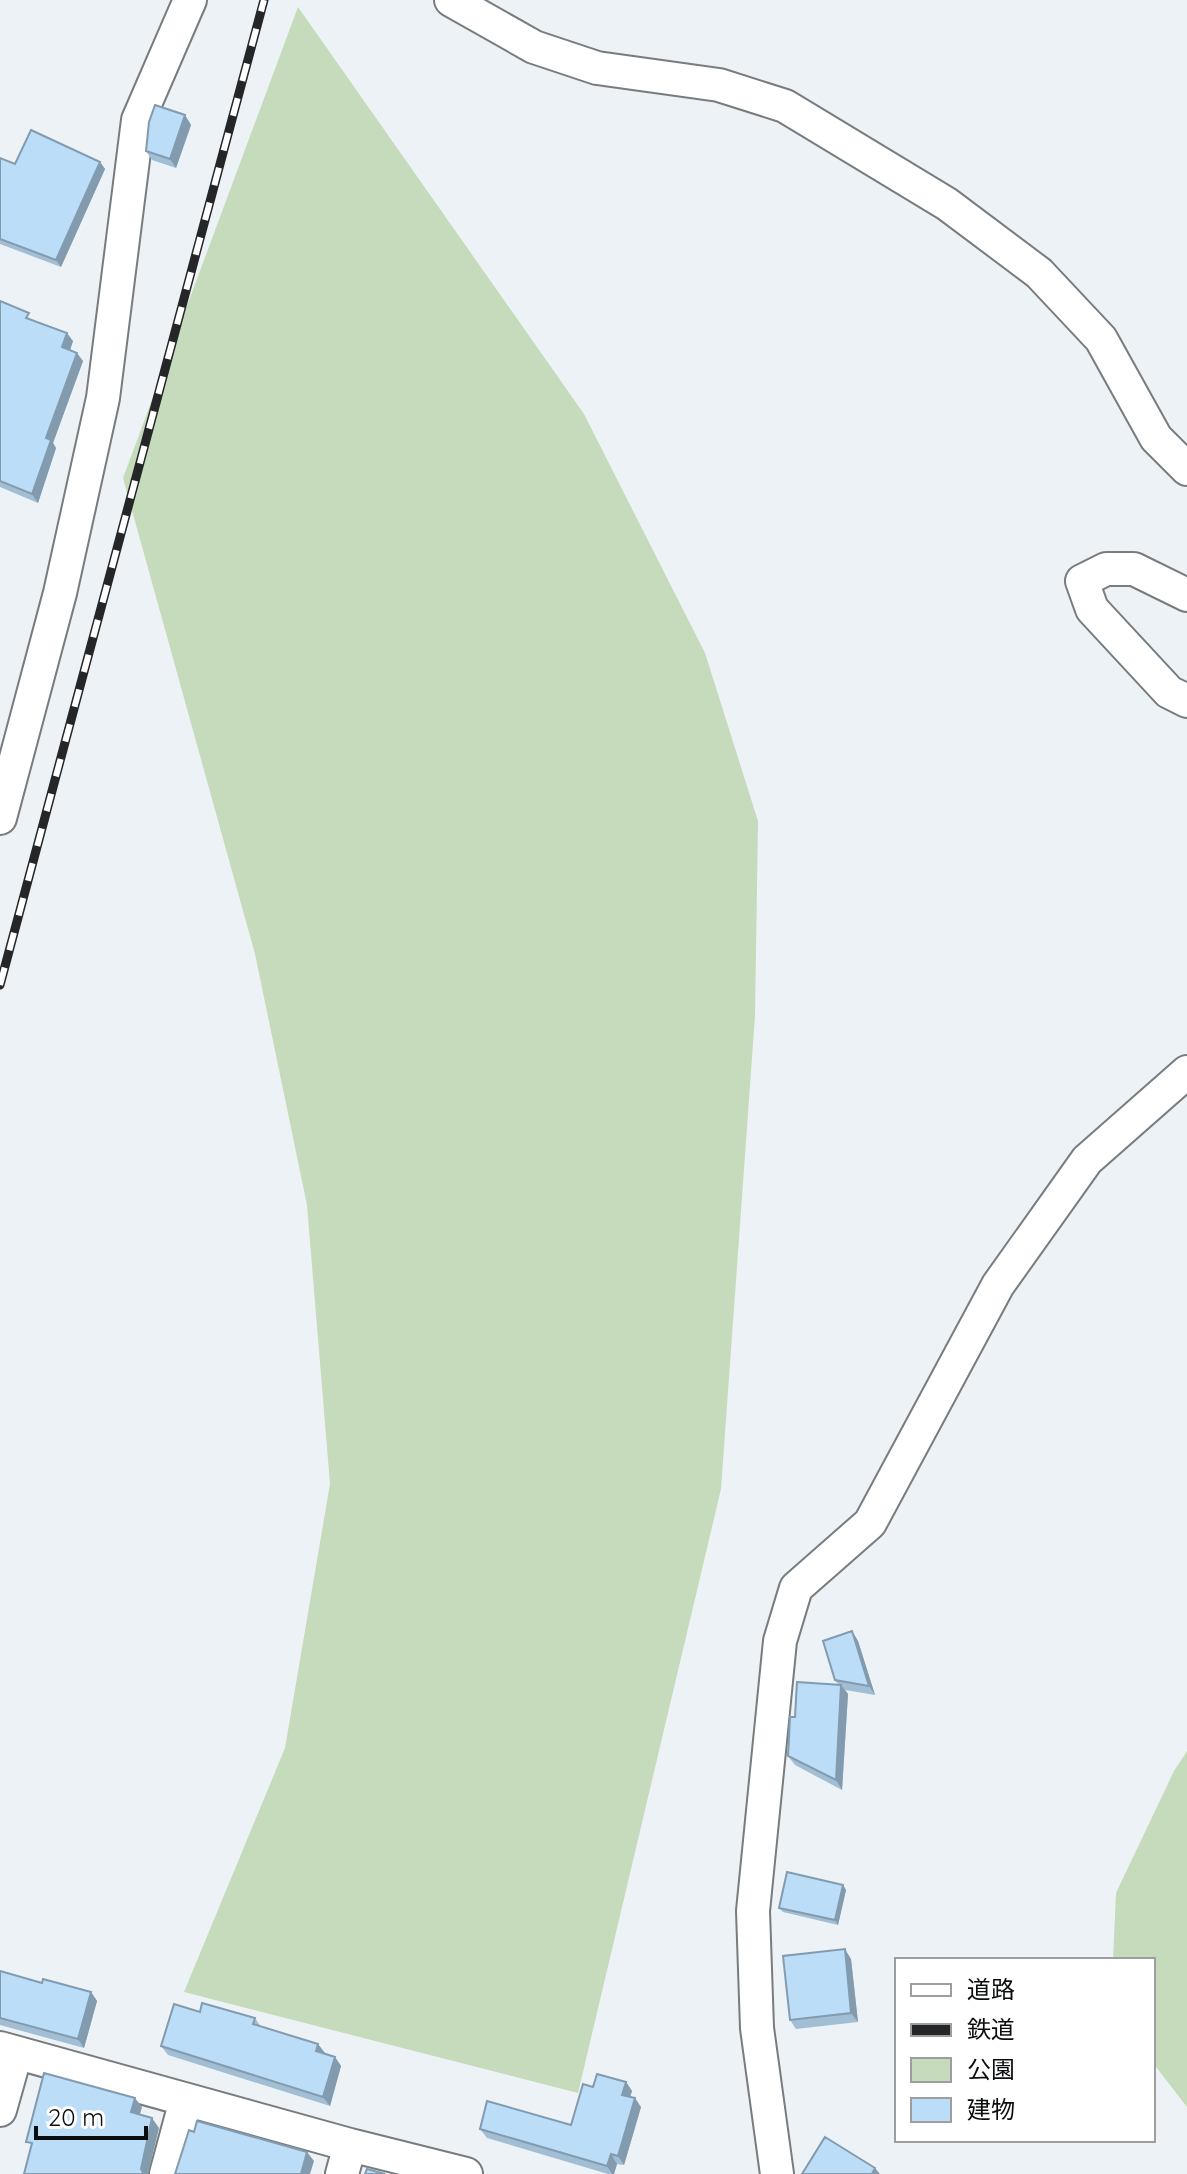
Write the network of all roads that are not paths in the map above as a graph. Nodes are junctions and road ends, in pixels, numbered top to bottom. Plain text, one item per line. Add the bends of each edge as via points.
1 (190, 0) edge
2 (451, 0) edge
3 (1187, 469) edge
4 (1187, 595) edge
5 (1187, 701) edge
6 (0, 818) edge
7 (1187, 1072) edge
8 (8, 2050) edge
9 (186, 2100) junction
10 (0, 2110) edge
11 (346, 2160) edge
12 (166, 2174) edge
13 (466, 2174) edge
14 (777, 2174) edge

1 - 6 street via 138,120 103,398 60,593
2 - 3 street via 534,47 597,68 719,85 785,106 947,204 1039,273 1101,339 1156,438
4 - 5 street via 1134,569 1106,569 1082,581 1092,609 1169,692
7 - 14 street via 1087,1160 998,1285 870,1523 796,1588 780,1641 753,1911 757,2028
8 - 9 street
8 - 10 street
9 - 11 street
9 - 12 street
11 - 13 street

